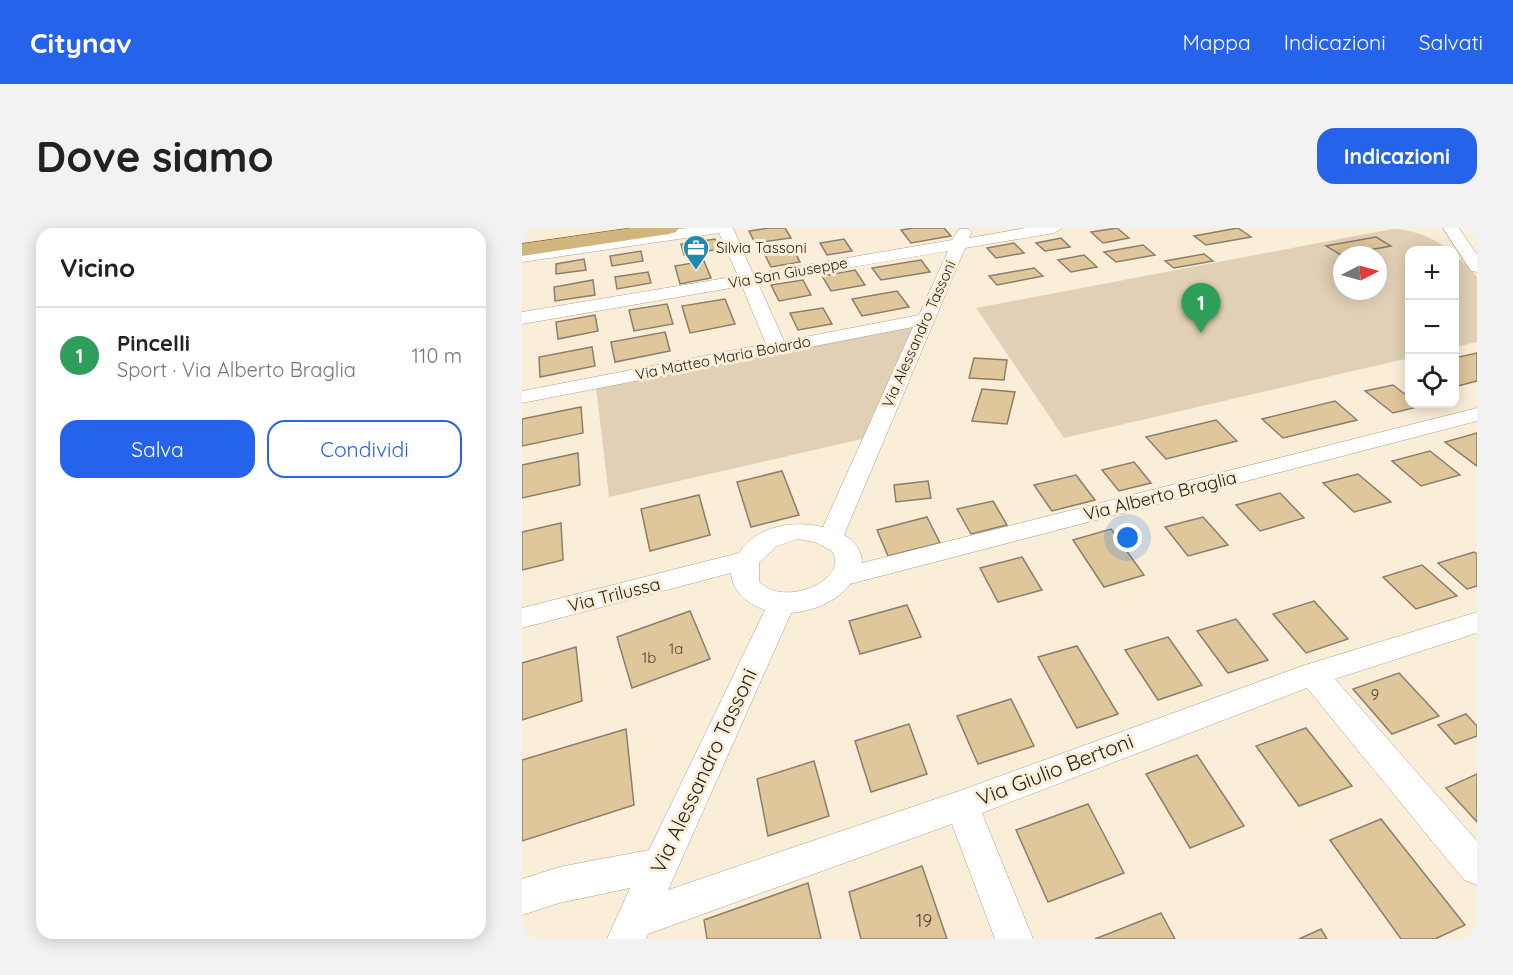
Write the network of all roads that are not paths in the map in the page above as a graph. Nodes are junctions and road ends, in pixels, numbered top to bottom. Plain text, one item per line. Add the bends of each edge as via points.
1 (669, 228) edge
2 (719, 228) edge
3 (725, 228) edge
4 (1054, 228) edge
5 (1451, 228) edge
6 (962, 236) edge
7 (522, 250) edge
8 (522, 257) edge
9 (1477, 267) edge
10 (747, 280) junction
11 (522, 318) edge
12 (925, 319) junction
13 (777, 348) junction
14 (522, 397) edge
15 (1477, 414) edge
16 (823, 534) junction
17 (745, 566) junction
18 (843, 577) junction
19 (782, 603) junction
20 (522, 618) edge
21 (1477, 622) edge
22 (1313, 674) junction
23 (963, 805) junction
24 (660, 865) junction
25 (1477, 868) edge
26 (522, 897) edge
27 (630, 930) edge
28 (1014, 939) edge

1 - 7 main road
2 - 8 street
3 - 10 street
4 - 6 street, Via San Giuseppe
5 - 9 street
6 - 10 street, Via San Giuseppe
6 - 12 street, Via Alessandro Tassoni
10 - 11 street, Via San Giuseppe
10 - 13 street
12 - 13 street, Via Matteo Maria Boiardo
12 - 16 street, Via Alessandro Tassoni via 844,506
13 - 14 street, Via Matteo Maria Boiardo
15 - 18 street, Via Alberto Braglia
16 - 17 street via 782,534 767,540 755,549
16 - 18 street via 842,544 848,554 849,566
17 - 19 street via 746,583 753,593
17 - 20 street, Via Trilussa via 707,571
18 - 19 street via 818,597
19 - 24 street, Via Alessandro Tassoni
21 - 22 street, Via Giulio Bertoni
22 - 23 street, Via Giulio Bertoni
22 - 25 street
23 - 27 street, Via Giulio Bertoni
23 - 28 street
24 - 26 street via 559,885
24 - 27 street, Via Alessandro Tassoni

